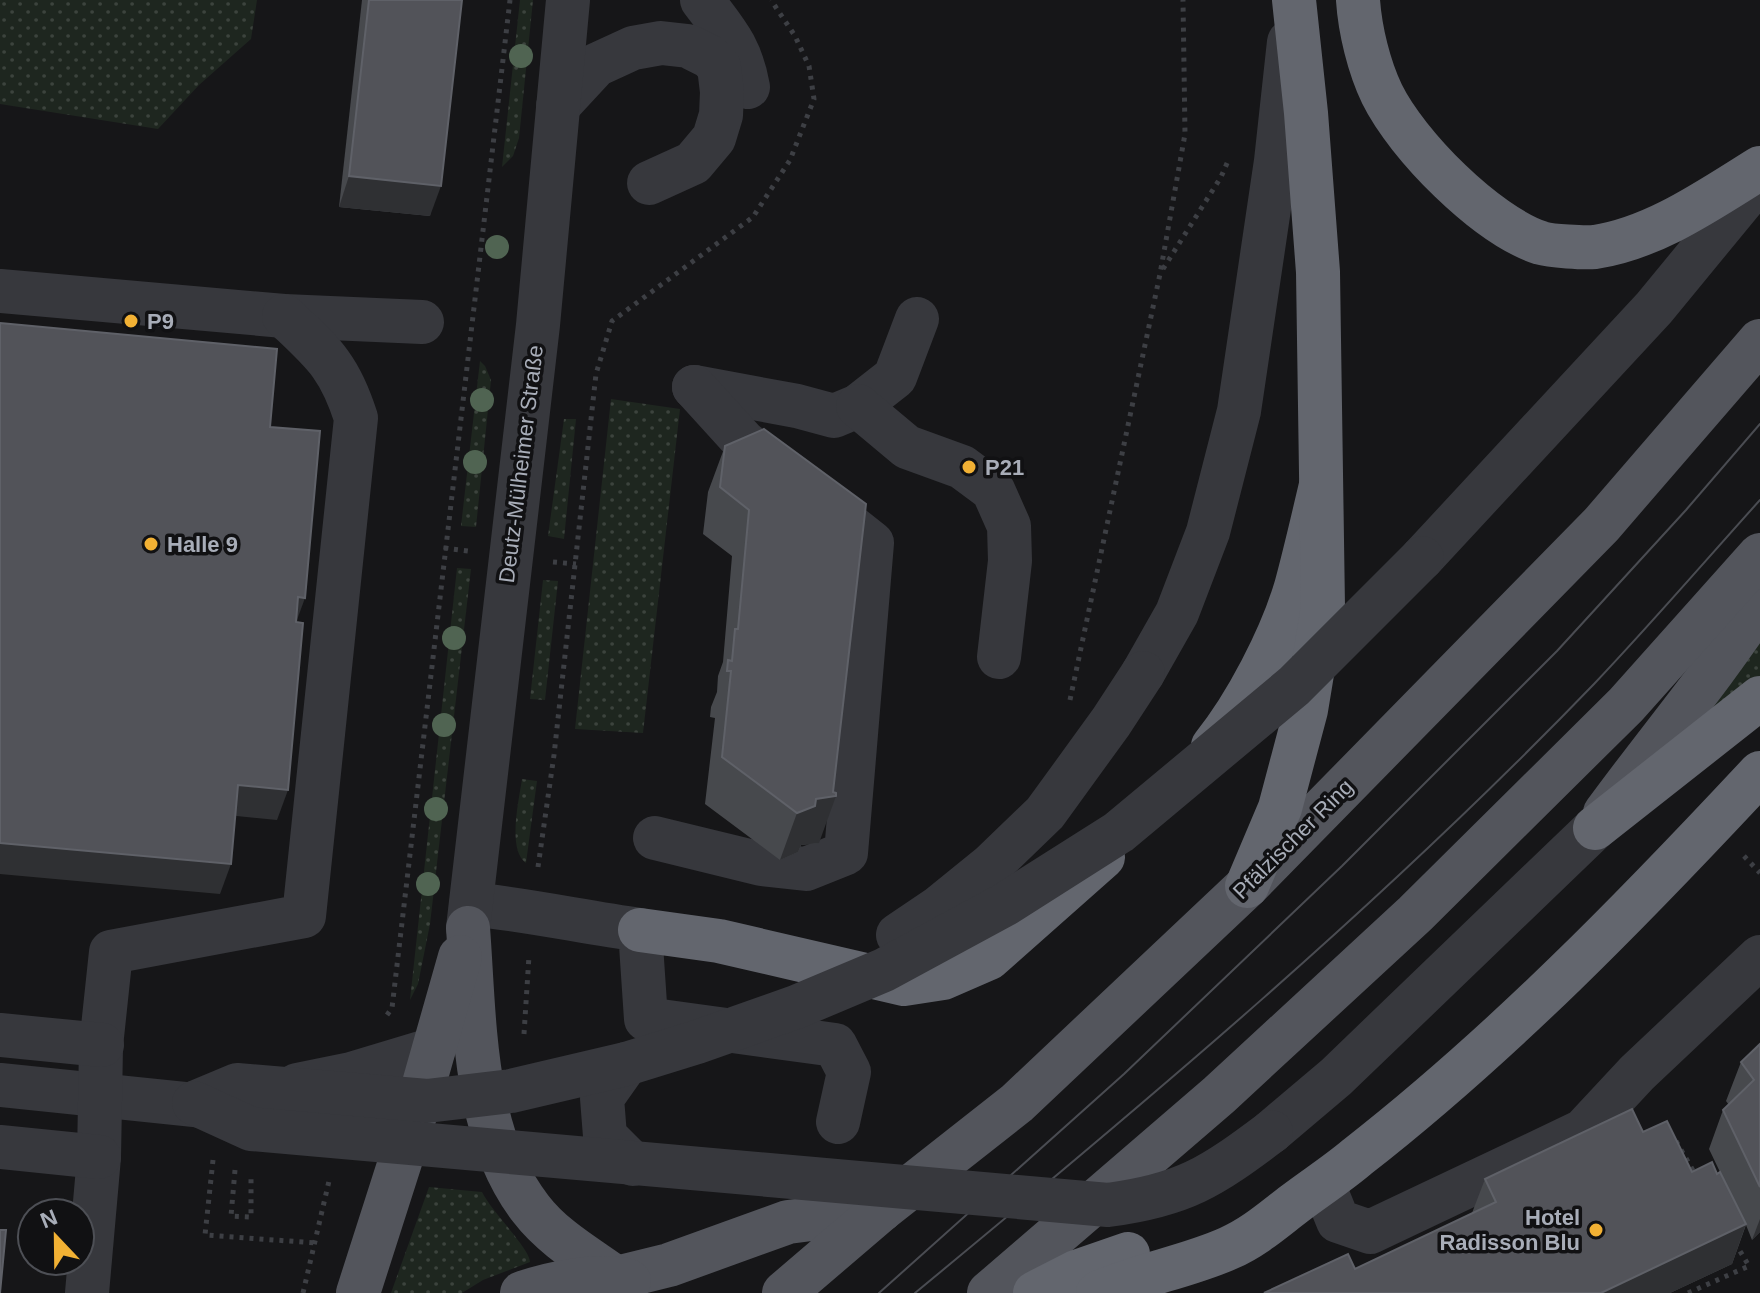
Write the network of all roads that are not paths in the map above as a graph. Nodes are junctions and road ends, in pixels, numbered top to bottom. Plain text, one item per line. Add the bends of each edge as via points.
1 (568, 0) edge
2 (702, 0) edge
3 (1294, 0) edge
4 (1358, 2) edge
5 (558, 106) junction
6 (1760, 168) edge
7 (1760, 179) edge
8 (0, 291) edge
9 (284, 316) junction
10 (917, 319) dead end
11 (422, 322) dead end
12 (1760, 341) edge
13 (858, 406) junction
14 (1321, 485) junction
15 (1760, 555) edge
16 (1760, 604) edge
17 (999, 657) dead end
18 (1760, 698) edge
19 (1760, 773) edge
20 (1595, 828) junction
21 (655, 838) dead end
22 (1247, 886) junction
23 (470, 916) junction
24 (640, 930) junction
25 (1760, 957) edge
26 (0, 1036) edge
27 (697, 1042) junction
28 (102, 1046) junction
29 (434, 1049) junction
30 (626, 1064) junction
31 (0, 1085) edge
32 (102, 1102) junction
33 (198, 1104) junction
34 (838, 1122) dead end
35 (410, 1130) junction
36 (0, 1148) edge
37 (99, 1157) junction
38 (633, 1164) junction
39 (1309, 1193) junction
40 (881, 1210) junction
41 (616, 1278) junction
42 (87, 1293) edge
43 (358, 1293) edge
44 (522, 1293) edge
45 (669, 1293) edge
46 (784, 1293) edge
47 (989, 1293) edge
48 (1035, 1293) edge
49 (1098, 1293) edge

1 - 5 street, Deutz-Mülheimer Straße
2 - 5 street via 732,39 748,86 739,145 715,180 688,190 649,183 693,163 714,138 721,115 719,67 688,46 633,48 596,65
3 - 14 highway via 1318,272
3 - 27 street, bridge via 1239,411 1208,532 1177,613 1143,673 1045,813 991,865 884,945
4 - 6 highway via 1364,41 1382,94 1412,140 1475,202 1541,243 1594,247 1642,233
5 - 23 street, Deutz-Mülheimer Straße
7 - 27 street, bridge via 1654,308 1422,558 1294,686 1119,832 1004,905 884,970
8 - 9 street
9 - 11 street
9 - 28 street via 325,354 345,384 356,418 304,916 111,952
10 - 13 street via 895,377
12 - 22 main road, Pfälzischer Ring via 1601,525
13 - 17 street via 907,447 962,467 993,490 1009,526
13 - 21 street via 834,416 694,387 744,442 872,543 846,853 806,869 761,864
14 - 22 highway via 1323,607 1306,710 1280,808
14 - 24 highway via 1295,590 1230,725 1173,795 989,958 943,978 904,984 719,941
15 - 47 main road via 1626,705 1415,914 1219,1095
16 - 20 main road
18 - 20 highway
19 - 39 highway via 1538,999 1405,1120
20 - 38 street, bridge via 1336,1077 1223,1168 1170,1194 1108,1205
22 - 40 main road, Pfälzischer Ring via 1017,1103
23 - 24 street via 534,892 557,919
23 - 29 main road
23 - 41 main road via 478,1062 502,1155 532,1211
24 - 34 street via 646,1019 835,1045 849,1072
25 - 39 street via 1583,1131 1370,1232 1338,1221
26 - 28 street, bridge
27 - 30 street, bridge
28 - 32 street
29 - 33 street via 351,1074
29 - 35 main road
30 - 33 street, bridge via 511,1091 427,1101 237,1085
30 - 38 street, bridge via 602,1098 605,1136
31 - 32 street
32 - 33 street
32 - 37 street
33 - 35 street
33 - 38 street, bridge via 244,1142
35 - 43 main road
36 - 37 street, bridge
37 - 42 street
39 - 48 highway via 1076,1272
39 - 49 highway via 1229,1248
40 - 41 main road via 788,1222 669,1265
40 - 46 main road, Pfälzischer Ring
41 - 44 main road via 549,1284
41 - 45 main road

